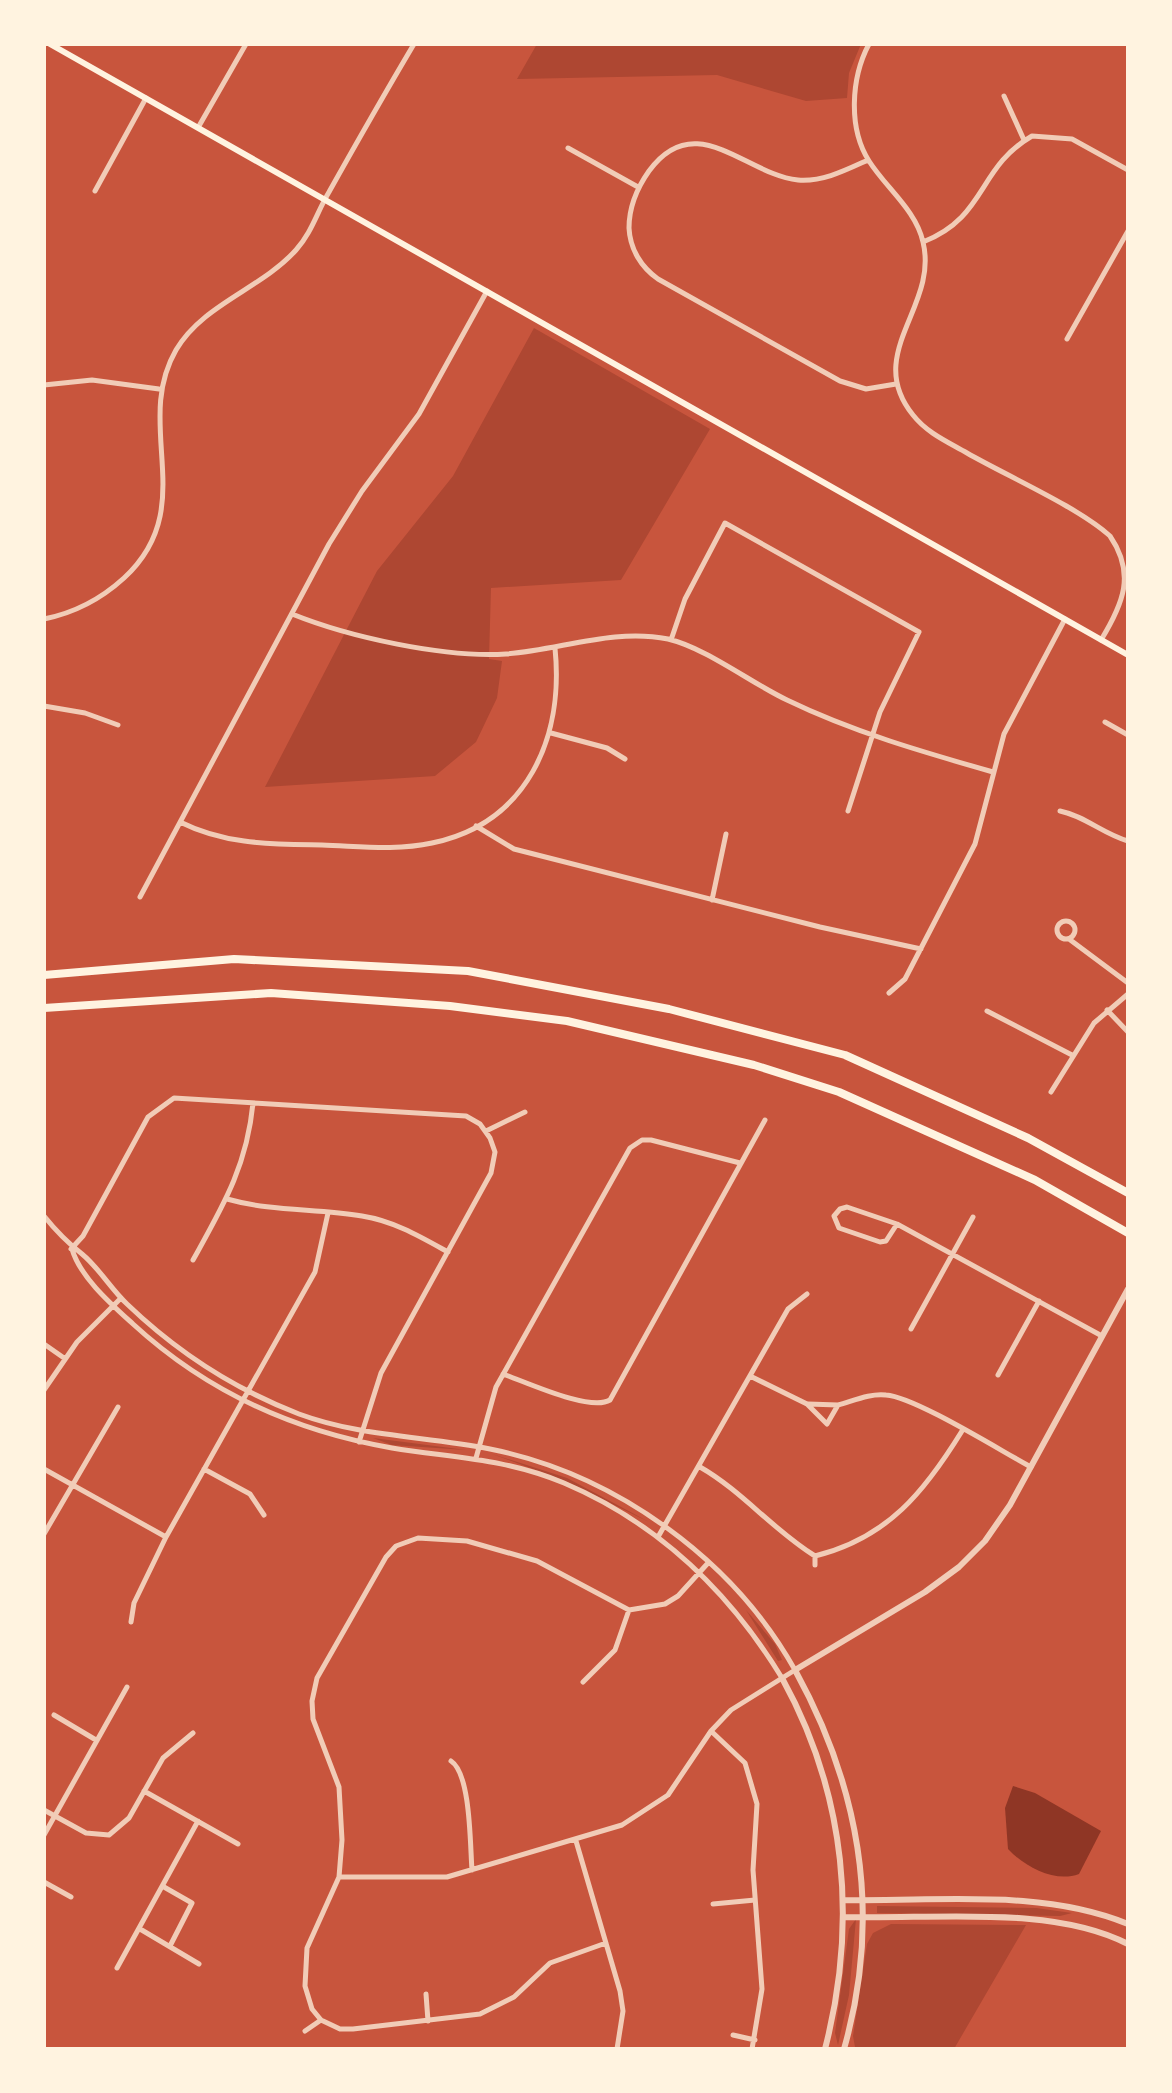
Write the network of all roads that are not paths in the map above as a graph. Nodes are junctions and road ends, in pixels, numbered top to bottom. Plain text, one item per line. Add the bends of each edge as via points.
1 (50, 44) edge
2 (246, 44) edge
3 (414, 44) edge
4 (869, 44) edge
5 (1004, 96) dead end
6 (146, 98) junction
7 (199, 126) junction
8 (1024, 140) junction
9 (568, 148) dead end
10 (868, 160) junction
11 (1128, 170) edge
12 (638, 187) junction
13 (95, 191) dead end
14 (325, 198) junction
15 (1128, 231) edge
16 (923, 242) junction
17 (488, 290) junction
18 (1067, 339) dead end
19 (896, 384) junction
20 (44, 385) edge
21 (159, 389) junction
22 (1127, 570) edge
23 (292, 614) junction
24 (44, 619) edge
25 (1065, 619) junction
26 (671, 640) junction
27 (1101, 640) junction
28 (555, 648) junction
29 (1128, 655) edge
30 (44, 706) edge
31 (1105, 722) dead end
32 (118, 725) dead end
33 (551, 733) junction
34 (1128, 735) edge
35 (871, 737) junction
36 (625, 759) dead end
37 (993, 772) junction
38 (848, 811) dead end
39 (1060, 811) dead end
40 (180, 822) junction
41 (476, 826) junction
42 (726, 834) dead end
43 (1128, 841) edge
44 (140, 897) dead end
45 (712, 900) junction
46 (1069, 939) dead end
47 (921, 949) junction
48 (44, 975) edge
49 (1128, 983) edge
50 (889, 993) dead end
51 (1128, 994) edge
52 (44, 1008) edge
53 (1107, 1010) junction
54 (987, 1011) dead end
55 (1128, 1032) edge
56 (1072, 1055) junction
57 (1051, 1092) dead end
58 (253, 1103) junction
59 (525, 1112) dead end
60 (765, 1120) dead end
61 (486, 1131) junction
62 (740, 1163) junction
63 (1128, 1193) edge
64 (227, 1199) junction
65 (328, 1213) junction
66 (44, 1216) edge
67 (973, 1217) dead end
68 (897, 1224) junction
69 (1128, 1233) edge
70 (71, 1249) junction
71 (448, 1252) junction
72 (953, 1253) junction
73 (193, 1260) dead end
74 (1128, 1289) edge
75 (807, 1294) dead end
76 (121, 1298) junction
77 (1039, 1301) junction
78 (114, 1306) junction
79 (911, 1329) dead end
80 (1102, 1336) junction
81 (44, 1344) edge
82 (64, 1358) junction
83 (503, 1374) junction
84 (998, 1375) dead end
85 (750, 1376) junction
86 (44, 1390) edge
87 (247, 1391) junction
88 (242, 1401) junction
89 (807, 1404) junction
90 (838, 1405) junction
91 (118, 1407) dead end
92 (361, 1431) junction
93 (962, 1431) junction
94 (359, 1442) junction
95 (479, 1447) junction
96 (476, 1458) junction
97 (700, 1467) junction
98 (1031, 1467) junction
99 (44, 1469) edge
100 (204, 1469) junction
101 (71, 1484) junction
102 (264, 1515) dead end
103 (665, 1527) junction
104 (44, 1534) edge
105 (166, 1537) junction
106 (658, 1537) junction
107 (815, 1556) junction
108 (708, 1563) junction
109 (815, 1565) dead end
110 (700, 1572) junction
111 (629, 1610) junction
112 (131, 1622) dead end
113 (795, 1670) junction
114 (782, 1678) junction
115 (583, 1682) dead end
116 (127, 1687) dead end
117 (54, 1715) dead end
118 (711, 1731) junction
119 (193, 1733) dead end
120 (96, 1740) junction
121 (451, 1761) dead end
122 (144, 1791) junction
123 (44, 1810) edge
124 (54, 1816) junction
125 (198, 1821) junction
126 (44, 1835) edge
127 (576, 1841) junction
128 (238, 1844) dead end
129 (472, 1870) junction
130 (339, 1877) junction
131 (46, 1884) edge
132 (164, 1887) junction
133 (44, 1893) edge
134 (71, 1897) dead end
135 (755, 1900) junction
136 (844, 1900) junction
137 (862, 1900) junction
138 (713, 1904) dead end
139 (844, 1917) junction
140 (863, 1917) junction
141 (1128, 1924) edge
142 (140, 1929) junction
143 (606, 1943) junction
144 (1128, 1944) edge
145 (170, 1946) junction
146 (199, 1964) dead end
147 (117, 1968) dead end
148 (426, 1994) dead end
149 (321, 2020) junction
150 (428, 2021) junction
151 (305, 2031) dead end
152 (733, 2035) dead end
153 (755, 2040) junction
154 (617, 2049) edge
155 (752, 2049) edge
156 (825, 2049) edge
157 (844, 2049) edge

1 - 6 main road
2 - 7 street
3 - 14 street
4 - 10 street via 855,99 858,137
5 - 8 street
6 - 7 main road
6 - 13 street
7 - 14 main road
8 - 11 street via 1064,137
8 - 16 street via 999,161 963,220
9 - 12 street
10 - 12 street via 838,174 802,180 771,173 713,145 687,145 661,158
10 - 16 street via 906,208
12 - 19 street via 630,240 651,273 846,384 866,389
14 - 17 main road
14 - 21 street via 312,228 281,265 185,337
15 - 18 street
16 - 19 street via 922,289 899,342
17 - 23 street via 419,414 345,517
17 - 25 main road
19 - 22 street via 911,413 928,430 1103,530
20 - 21 street via 92,380
21 - 24 street via 165,490 155,536 134,568 107,592 78,609
22 - 27 street via 1121,605
23 - 28 street via 349,634 458,652
23 - 40 street
25 - 27 main road
25 - 37 street via 1009,723
26 - 28 street via 622,635
26 - 35 street
26 - 35 street via 685,599 725,523 919,632
27 - 29 main road
28 - 33 street via 558,701
30 - 32 street
31 - 34 street
33 - 36 street via 607,748
33 - 41 street via 525,784
35 - 37 street
35 - 38 street
37 - 47 street via 975,844
39 - 43 street
40 - 41 street via 234,841 387,847 433,843
40 - 44 street
41 - 45 street via 514,849
42 - 45 street
45 - 47 street
46 - 49 street
47 - 50 street via 905,979
48 - 63 highway via 234,959 468,971 669,1009 845,1055 1028,1138
51 - 53 street
52 - 69 highway via 271,993 567,1021 754,1065 839,1092 1035,1180
53 - 55 street
53 - 56 street
54 - 56 street
56 - 57 street
58 - 61 street via 466,1116
58 - 64 street via 246,1152
58 - 70 street via 183,1098 156,1109
59 - 61 street
60 - 62 street
61 - 71 street via 495,1152 491,1173
62 - 83 street via 651,1140 630,1148
62 - 83 street via 610,1400 585,1402
64 - 65 street via 256,1208
64 - 73 street
65 - 71 street via 384,1221
65 - 87 street via 315,1272
66 - 70 street
67 - 72 street
68 - 68 street via 847,1207 834,1216 839,1228 880,1242
68 - 72 street
70 - 76 street via 82,1254
70 - 78 street
71 - 92 street via 381,1373
72 - 77 street
72 - 79 street
74 - 80 street
75 - 85 street via 788,1309
76 - 78 street
76 - 87 street via 180,1350
77 - 80 street
77 - 84 street
78 - 82 street
78 - 88 street via 168,1355
80 - 98 street
81 - 82 street
82 - 86 street
83 - 95 street
85 - 89 street
85 - 97 street
87 - 88 street
87 - 92 street via 302,1415
88 - 94 street via 293,1424
88 - 100 street
89 - 90 street
89 - 90 street via 827,1424
90 - 93 street via 873,1395 893,1396
91 - 101 street
92 - 94 street
92 - 95 street
93 - 98 street
93 - 107 street via 930,1483 903,1510 861,1538
94 - 96 street
95 - 96 street
95 - 103 street via 559,1470 616,1496
96 - 106 street via 561,1482 617,1509
97 - 103 street
97 - 107 street
98 - 113 street via 998,1525 959,1567
99 - 101 street
100 - 102 street via 250,1494
100 - 105 street
101 - 104 street
101 - 105 street
103 - 106 street
103 - 108 street
105 - 112 street via 134,1603
106 - 110 street
107 - 109 street
108 - 110 street
108 - 113 street via 756,1613
110 - 111 street via 665,1604
110 - 114 street via 743,1619
111 - 115 street via 615,1650
111 - 130 street via 537,1561 490,1546 428,1537 396,1546 313,1692 313,1719 340,1789
113 - 114 street
113 - 137 street via 844,1777 858,1844
114 - 118 street via 731,1710
114 - 136 street via 808,1731 831,1799
116 - 120 street
117 - 120 street
118 - 127 street via 680,1782 661,1801 622,1825
118 - 135 street via 739,1754 751,1775 757,1804
119 - 122 street via 163,1758
120 - 124 street
121 - 129 street via 464,1780
122 - 124 street via 124,1825 109,1835 86,1833
122 - 125 street
123 - 124 street
124 - 126 street
125 - 128 street
125 - 132 street
127 - 129 street
127 - 143 street
129 - 130 street via 438,1878
130 - 149 street via 305,1960 308,1998
131 - 133 street
131 - 134 street
132 - 142 street
132 - 145 street via 192,1903
135 - 138 street
135 - 153 street via 762,1989
136 - 137 street
136 - 139 street
137 - 140 street
137 - 141 street via 1046,1903
139 - 140 street
139 - 156 street via 837,1995
140 - 144 street via 1052,1920
140 - 157 street via 854,2009
142 - 145 street
142 - 147 street
143 - 150 street via 550,1963 501,2006
143 - 154 street via 623,2011
145 - 146 street
148 - 150 street
149 - 150 street via 340,2029
149 - 151 street
152 - 153 street
153 - 155 street

